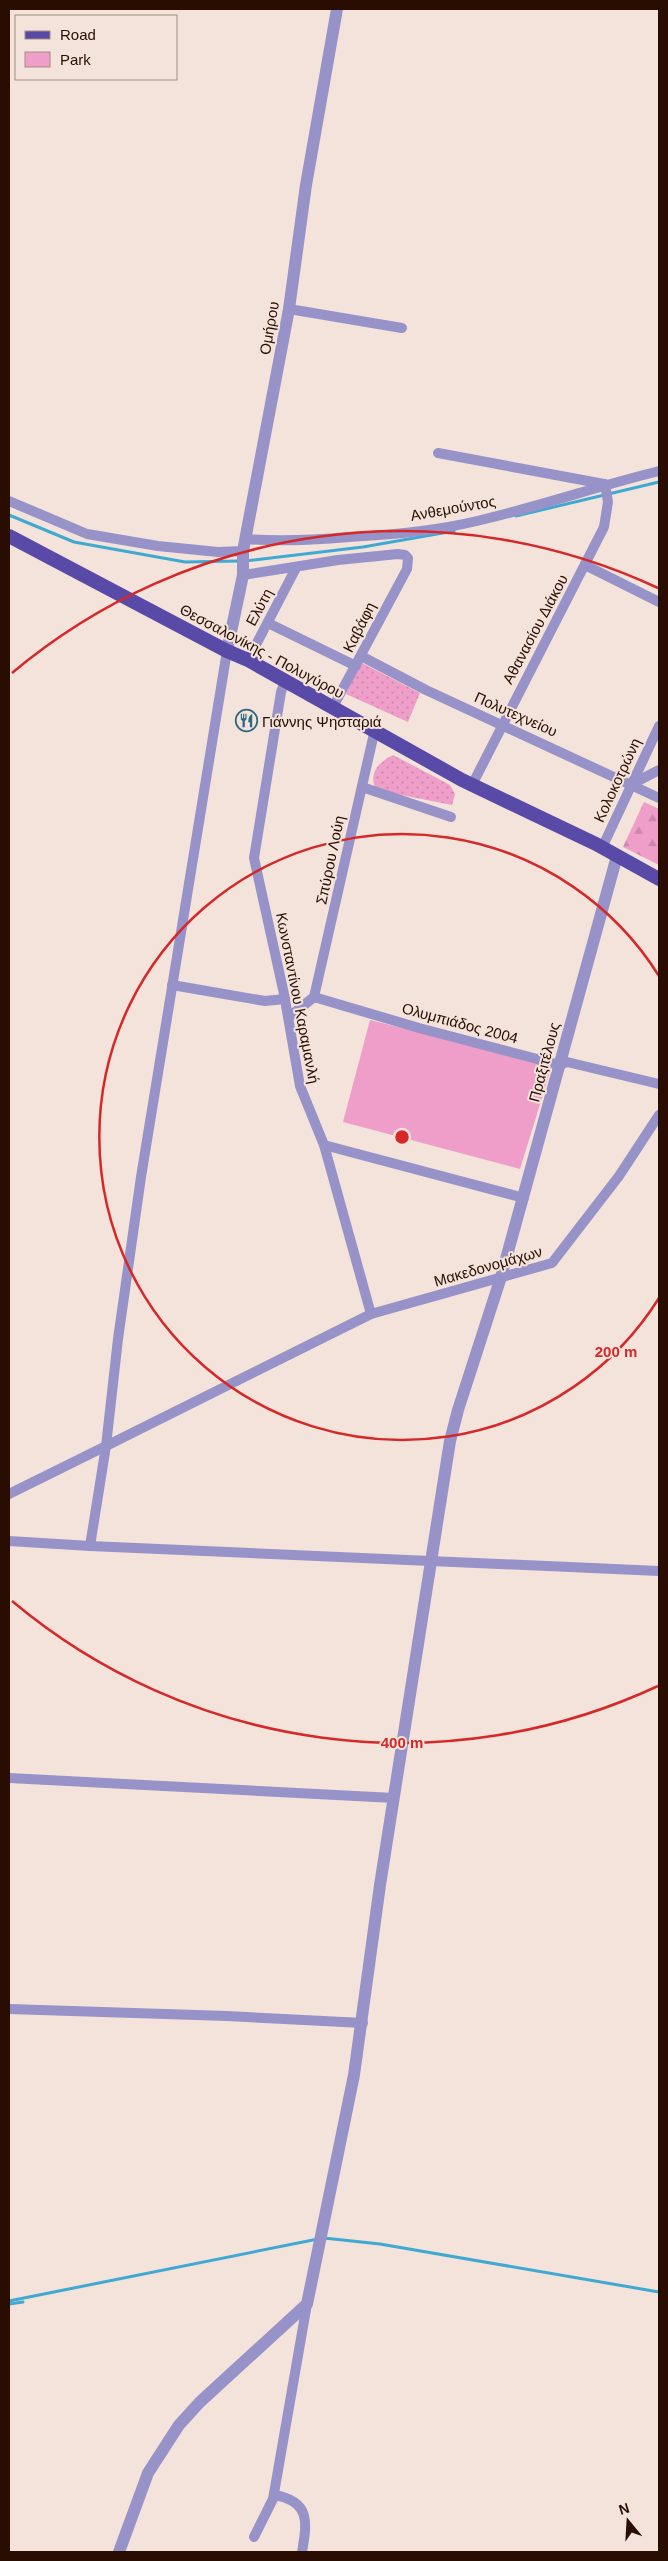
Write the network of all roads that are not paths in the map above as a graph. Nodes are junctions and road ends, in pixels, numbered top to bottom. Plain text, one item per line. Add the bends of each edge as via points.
1 (337, 9) edge
2 (289, 309) junction
3 (402, 328) dead end
4 (438, 453) dead end
5 (659, 471) edge
6 (606, 484) junction
7 (9, 501) edge
8 (9, 536) edge
9 (245, 545) junction
10 (585, 565) junction
11 (296, 568) junction
12 (243, 574) junction
13 (659, 602) edge
14 (268, 623) junction
15 (228, 651) junction
16 (248, 660) junction
17 (358, 661) junction
18 (285, 681) junction
19 (334, 708) junction
20 (502, 723) junction
21 (659, 726) edge
22 (375, 729) junction
23 (659, 770) edge
24 (472, 784) junction
25 (632, 784) junction
26 (362, 787) junction
27 (659, 798) edge
28 (451, 817) dead end
29 (602, 848) junction
30 (616, 856) junction
31 (659, 879) edge
32 (172, 985) junction
33 (314, 997) junction
34 (286, 999) junction
35 (289, 1016) junction
36 (560, 1065) junction
37 (659, 1084) edge
38 (659, 1115) edge
39 (324, 1145) junction
40 (524, 1198) junction
41 (501, 1277) junction
42 (371, 1314) junction
43 (106, 1446) junction
44 (9, 1494) edge
45 (9, 1541) edge
46 (90, 1546) junction
47 (430, 1562) junction
48 (659, 1571) edge
49 (9, 1778) edge
50 (394, 1798) junction
51 (9, 2009) edge
52 (363, 2023) junction
53 (307, 2304) junction
54 (274, 2495) junction
55 (254, 2538) dead end
56 (118, 2552) edge
57 (302, 2552) edge

1 - 2 street, Ομήρου via 306,185
2 - 3 street
2 - 9 street, Ομήρου
4 - 6 street
5 - 6 street, Ανθεμούντος
6 - 9 street, Ανθεμούντος via 537,506 443,528
6 - 10 street, Αθανασίου Διάκου via 608,515
7 - 9 street, Ανθεμούντος via 87,534 218,552
8 - 15 main road, Θεσσαλονίκης - Πολυγύρου
9 - 12 street, Ομήρου
10 - 13 street
10 - 20 street, Αθανασίου Διάκου
11 - 12 street
11 - 14 street, Ελύτη
11 - 17 street, Καβάφη via 398,554 408,558 407,569
12 - 15 street, Ομήρου
14 - 16 street, Ελύτη
14 - 17 street, Πολυτεχνείου
15 - 16 main road, Θεσσαλονίκης - Πολυγύρου
15 - 32 street
16 - 18 main road, Θεσσαλονίκης - Πολυγύρου
17 - 19 street, Καβάφη
17 - 20 street, Πολυτεχνείου
18 - 19 main road, Θεσσαλονίκης - Πολυγύρου
18 - 34 street, Κωνσταντίνου Καραμανλή via 254,858
19 - 22 main road, Θεσσαλονίκης - Πολυγύρου
20 - 24 street, Αθανασίου Διάκου
20 - 25 street, Πολυτεχνείου
21 - 25 street, Κολοκοτρώνη
22 - 24 main road, Θεσσαλονίκης - Πολυγύρου
22 - 26 street, Σπύρου Λούη
23 - 25 street
24 - 29 main road, Θεσσαλονίκης - Πολυγύρου
25 - 27 street, Πολυτεχνείου
25 - 29 street, Κολοκοτρώνη
26 - 28 street
26 - 33 street, Σπύρου Λούη
29 - 30 main road, Θεσσαλονίκης - Πολυγύρου
30 - 31 main road, Θεσσαλονίκης - Πολυγύρου
30 - 36 street, Πραξιτέλους
32 - 34 street via 265,1000
32 - 43 street via 118,1339
33 - 35 street
33 - 36 street, Ολυμπιάδος 2004
34 - 35 street, Κωνσταντίνου Καραμανλή
35 - 39 street, Κωνσταντίνου Καραμανλή via 300,1086
36 - 37 street, Ολυμπιάδος 2004 via 567,1062
36 - 40 street, Πραξιτέλους
38 - 41 street, Μακεδονομάχων via 556,1261
39 - 40 street
39 - 42 street, Κωνσταντίνου Καραμανλή
40 - 41 street, Πραξιτέλους
41 - 42 street, Μακεδονομάχων
41 - 47 street, Πραξιτέλους via 450,1441
42 - 43 street, Μακεδονομάχων
43 - 44 street, Μακεδονομάχων
43 - 46 street
45 - 46 street
46 - 47 street
47 - 48 street
47 - 50 street, Πραξιτέλους
49 - 50 street
50 - 52 street, Πραξιτέλους
51 - 52 street
52 - 53 street, Πραξιτέλους
53 - 54 street
53 - 56 street via 179,2425 148,2474
54 - 55 street
54 - 57 street via 284,2497 305,2514 307,2521

